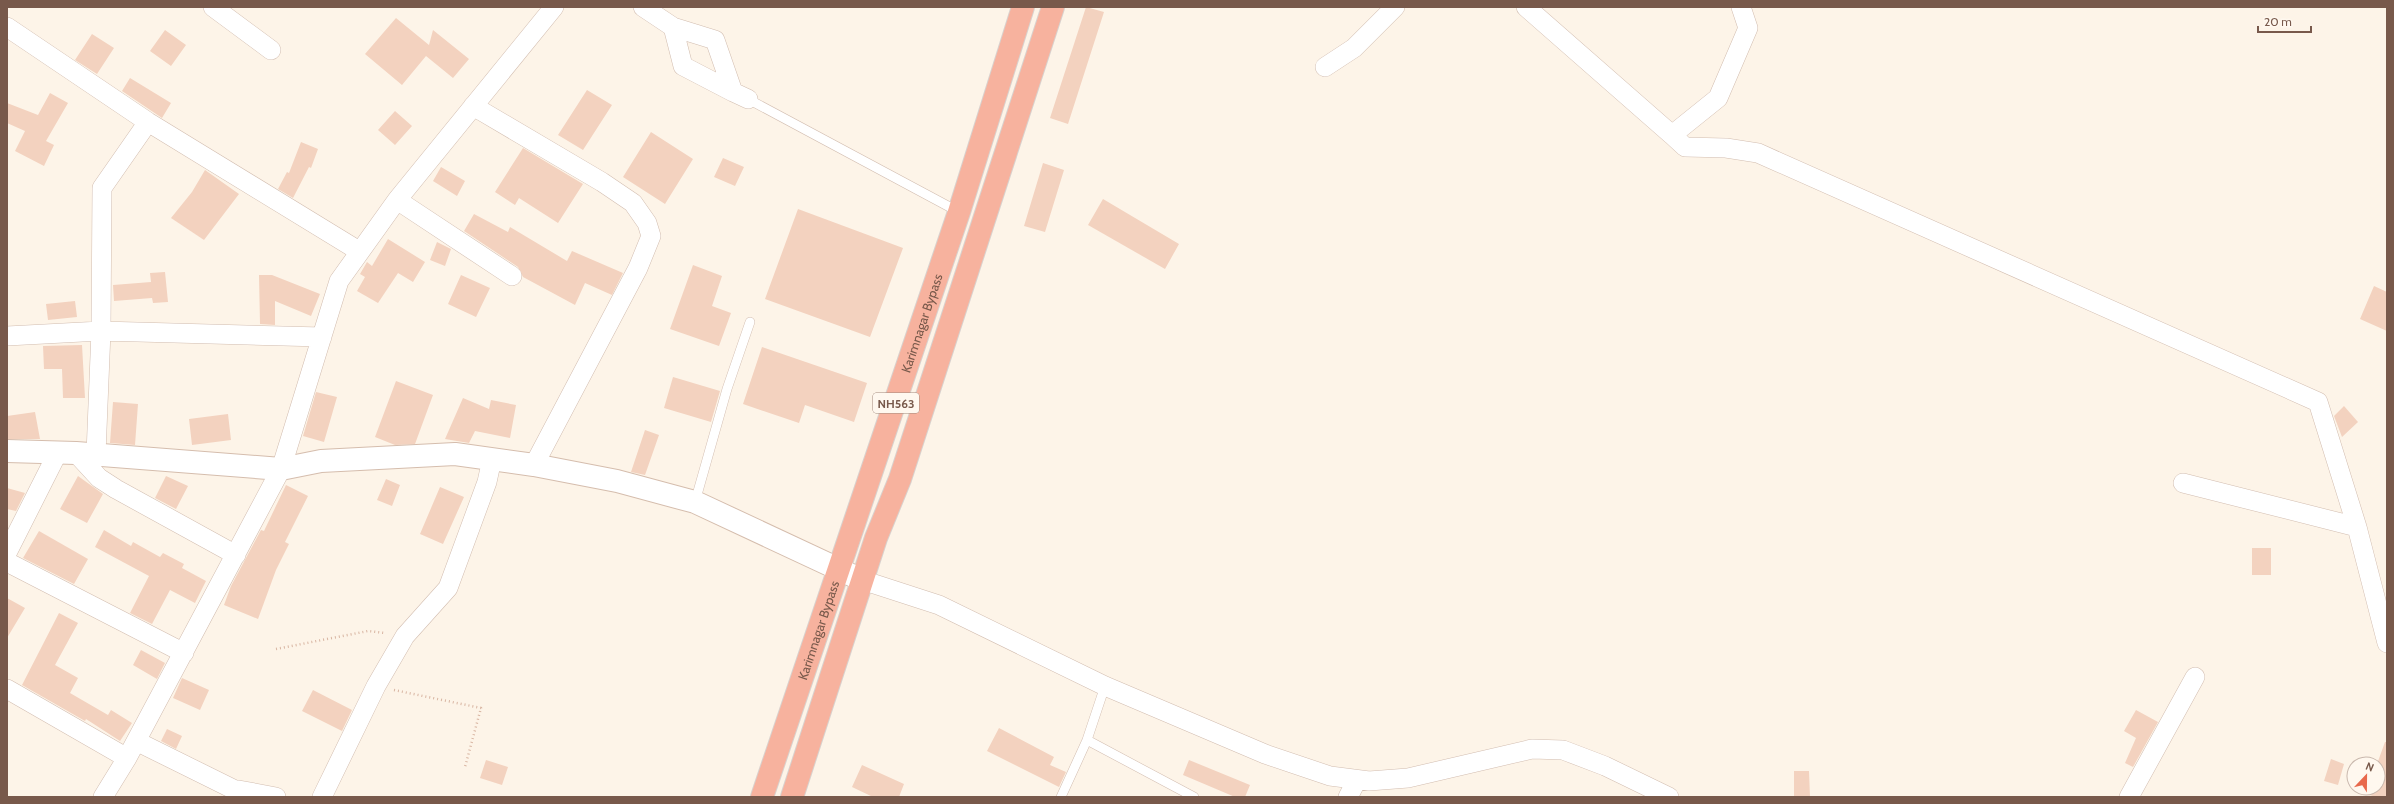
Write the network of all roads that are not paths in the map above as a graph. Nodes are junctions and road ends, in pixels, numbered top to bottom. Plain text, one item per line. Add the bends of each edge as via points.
1 (213, 7) edge
2 (554, 7) edge
3 (643, 7) edge
4 (1023, 7) edge
5 (1053, 7) edge
6 (1395, 7) edge
7 (1526, 7) edge
8 (1741, 7) edge
9 (7, 27) edge
10 (673, 27) junction
11 (271, 50) dead end
12 (1325, 67) dead end
13 (740, 95) junction
14 (473, 106) junction
15 (148, 122) junction
16 (1672, 135) junction
17 (397, 200) junction
18 (959, 212) junction
19 (359, 251) junction
20 (512, 276) dead end
21 (750, 322) dead end
22 (101, 331) junction
23 (7, 336) edge
24 (322, 338) junction
25 (7, 451) edge
26 (77, 453) junction
27 (492, 459) junction
28 (534, 465) junction
29 (281, 470) junction
30 (2183, 483) dead end
31 (695, 502) junction
32 (2357, 527) junction
33 (7, 553) edge
34 (236, 555) junction
35 (7, 562) edge
36 (839, 569) junction
37 (862, 580) junction
38 (2387, 643) edge
39 (184, 653) junction
40 (2195, 677) dead end
41 (1105, 686) junction
42 (7, 689) edge
43 (1087, 740) junction
44 (131, 750) junction
45 (1357, 780) junction
46 (238, 793) edge
47 (103, 797) edge
48 (276, 797) edge
49 (322, 797) edge
50 (762, 797) edge
51 (792, 797) edge
52 (1061, 797) edge
53 (1194, 797) edge
54 (1348, 797) edge
55 (1669, 797) edge
56 (2129, 797) edge

1 - 11 street
2 - 14 street
3 - 10 street
4 - 18 highway, Karimnagar Bypass / NH563
5 - 37 highway, Karimnagar Bypass / NH563 via 900,479
6 - 12 street via 1354,48
7 - 16 street
8 - 16 street via 1748,28 1718,98
9 - 15 street
10 - 13 street via 683,66
10 - 13 street via 715,40
13 - 18 lane
14 - 17 street
14 - 28 street via 633,203 647,223 651,236 638,268
15 - 19 street
15 - 22 street via 102,188
16 - 32 street via 1685,147 1726,148 1758,154 2318,402
17 - 19 street
17 - 20 street
18 - 36 highway, Karimnagar Bypass / NH563
19 - 24 street via 339,281
21 - 31 lane via 727,389
22 - 23 street
22 - 24 street
22 - 26 street
24 - 29 street
25 - 26 street
26 - 29 street
26 - 33 street
26 - 34 street via 99,478 116,489
27 - 28 street
27 - 29 street via 455,454 321,461
27 - 49 street via 487,482 448,588 405,636 376,686
28 - 31 street via 617,481
29 - 34 street
30 - 32 street
31 - 36 street
32 - 38 street
34 - 39 street
35 - 39 street
36 - 37 street
36 - 50 highway, Karimnagar Bypass / NH563
37 - 41 street via 939,605
37 - 51 highway, Karimnagar Bypass / NH563
39 - 44 street
40 - 56 street
41 - 43 lane
41 - 45 street via 1265,754 1330,776
42 - 44 street
43 - 52 lane
43 - 53 lane
44 - 46 street
44 - 47 street
45 - 54 street
45 - 55 street via 1408,778 1532,749 1563,750 1605,766
46 - 48 street

